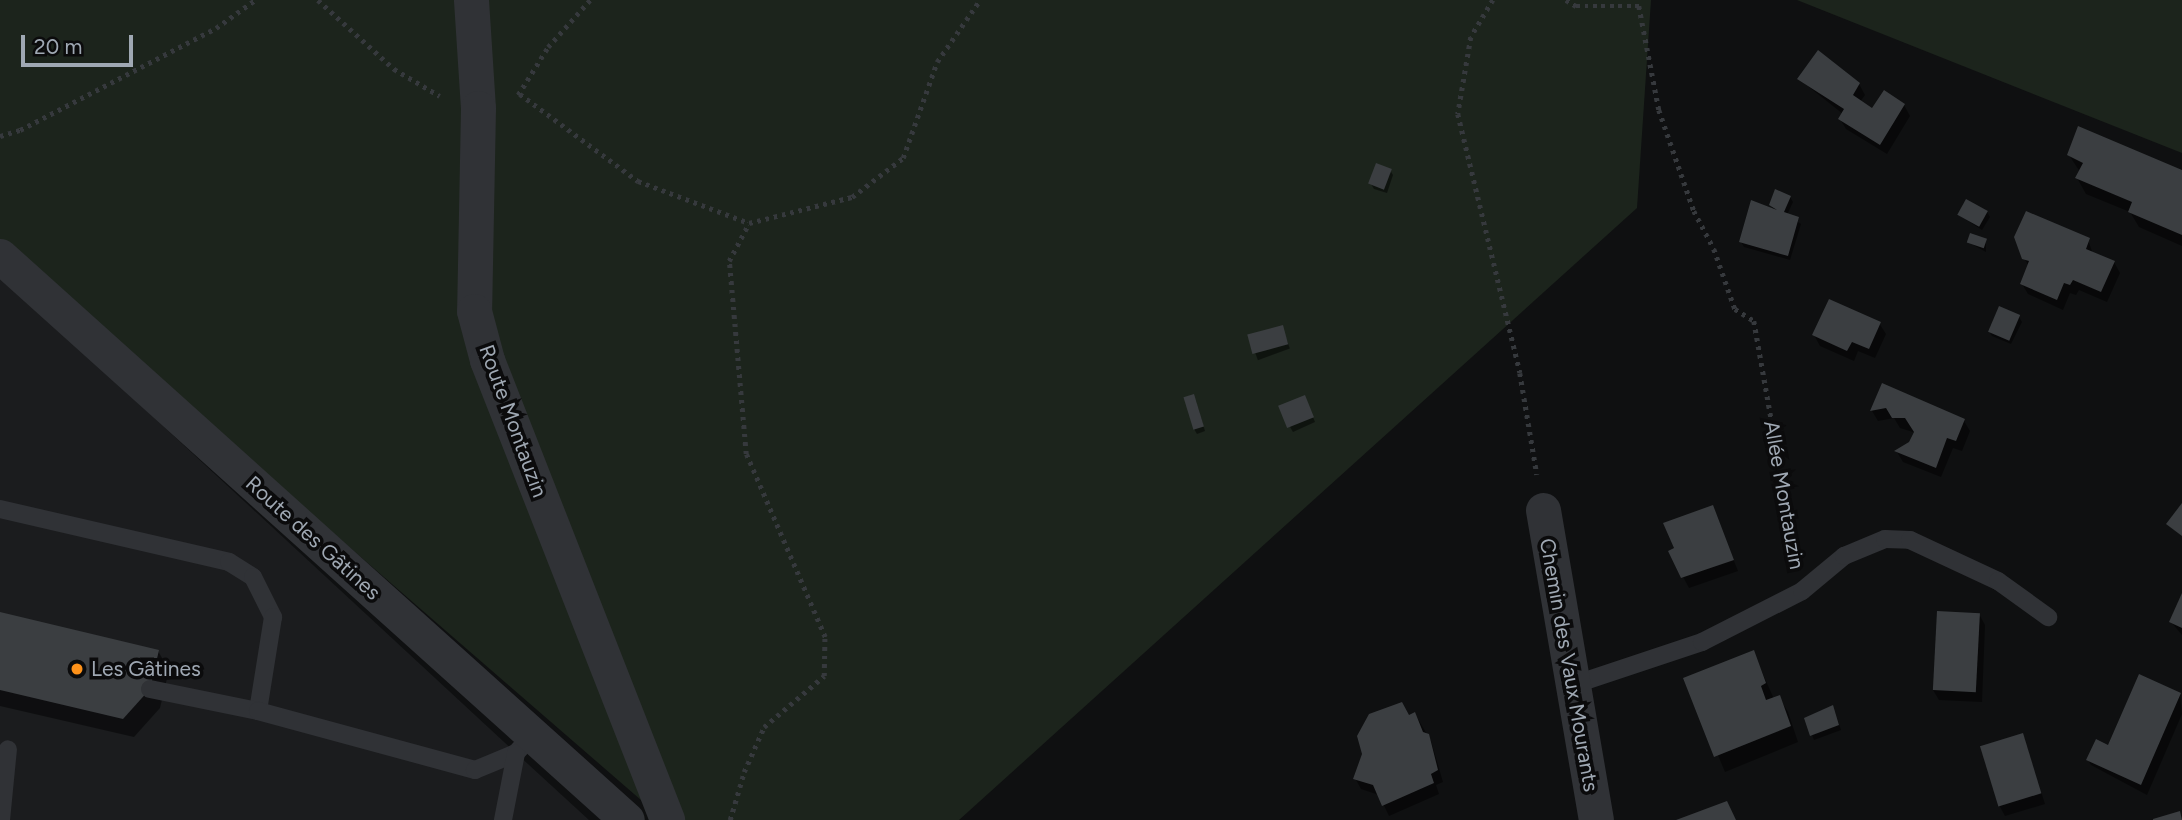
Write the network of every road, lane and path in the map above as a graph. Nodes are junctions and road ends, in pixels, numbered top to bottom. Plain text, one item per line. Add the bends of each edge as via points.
1 (255, 0) edge
2 (318, 0) edge
3 (471, 0) edge
4 (590, 0) edge
5 (980, 0) edge
6 (1493, 0) edge
7 (1566, 0) edge
8 (520, 94) junction
9 (437, 95) dead end
10 (478, 108) junction
11 (0, 136) edge
12 (749, 223) junction
13 (0, 256) edge
14 (0, 509) edge
15 (1543, 510) joint
16 (1802, 591) junction
17 (2049, 617) dead end
18 (1573, 685) junction
19 (149, 689) dead end
20 (258, 711) junction
21 (524, 744) junction
22 (8, 749) dead end
23 (1, 820) edge
24 (503, 820) edge
25 (627, 820) edge
26 (667, 820) edge
27 (730, 820) edge
28 (1596, 820) edge

1 - 11 path via 216,28 20,130
2 - 9 path via 394,69
3 - 10 street, Route Montauzin
4 - 8 path via 548,47
5 - 12 path via 937,62 903,158 852,197
6 - 15 path via 1471,37 1458,114 1520,373
7 - 16 path, Allée Montauzin via 1576,6 1639,6 1659,110 1694,211 1714,248 1735,310 1754,321
8 - 10 path
8 - 12 path via 638,181
10 - 26 street, Route Montauzin via 474,311 487,359
12 - 27 path via 729,261 746,454 825,638 824,676 764,727
13 - 21 street, Route des Gâtines
14 - 20 lane via 229,562 253,577 273,617
15 - 18 street, Chemin des Vaux Mourants
16 - 17 lane via 1844,556 1885,539 1910,540 1998,581
16 - 18 lane, Allée Montauzin via 1702,642
18 - 28 street, Chemin des Vaux Mourants
19 - 20 lane
20 - 21 lane via 475,770
21 - 24 lane
21 - 25 street, Route des Gâtines
22 - 23 lane

